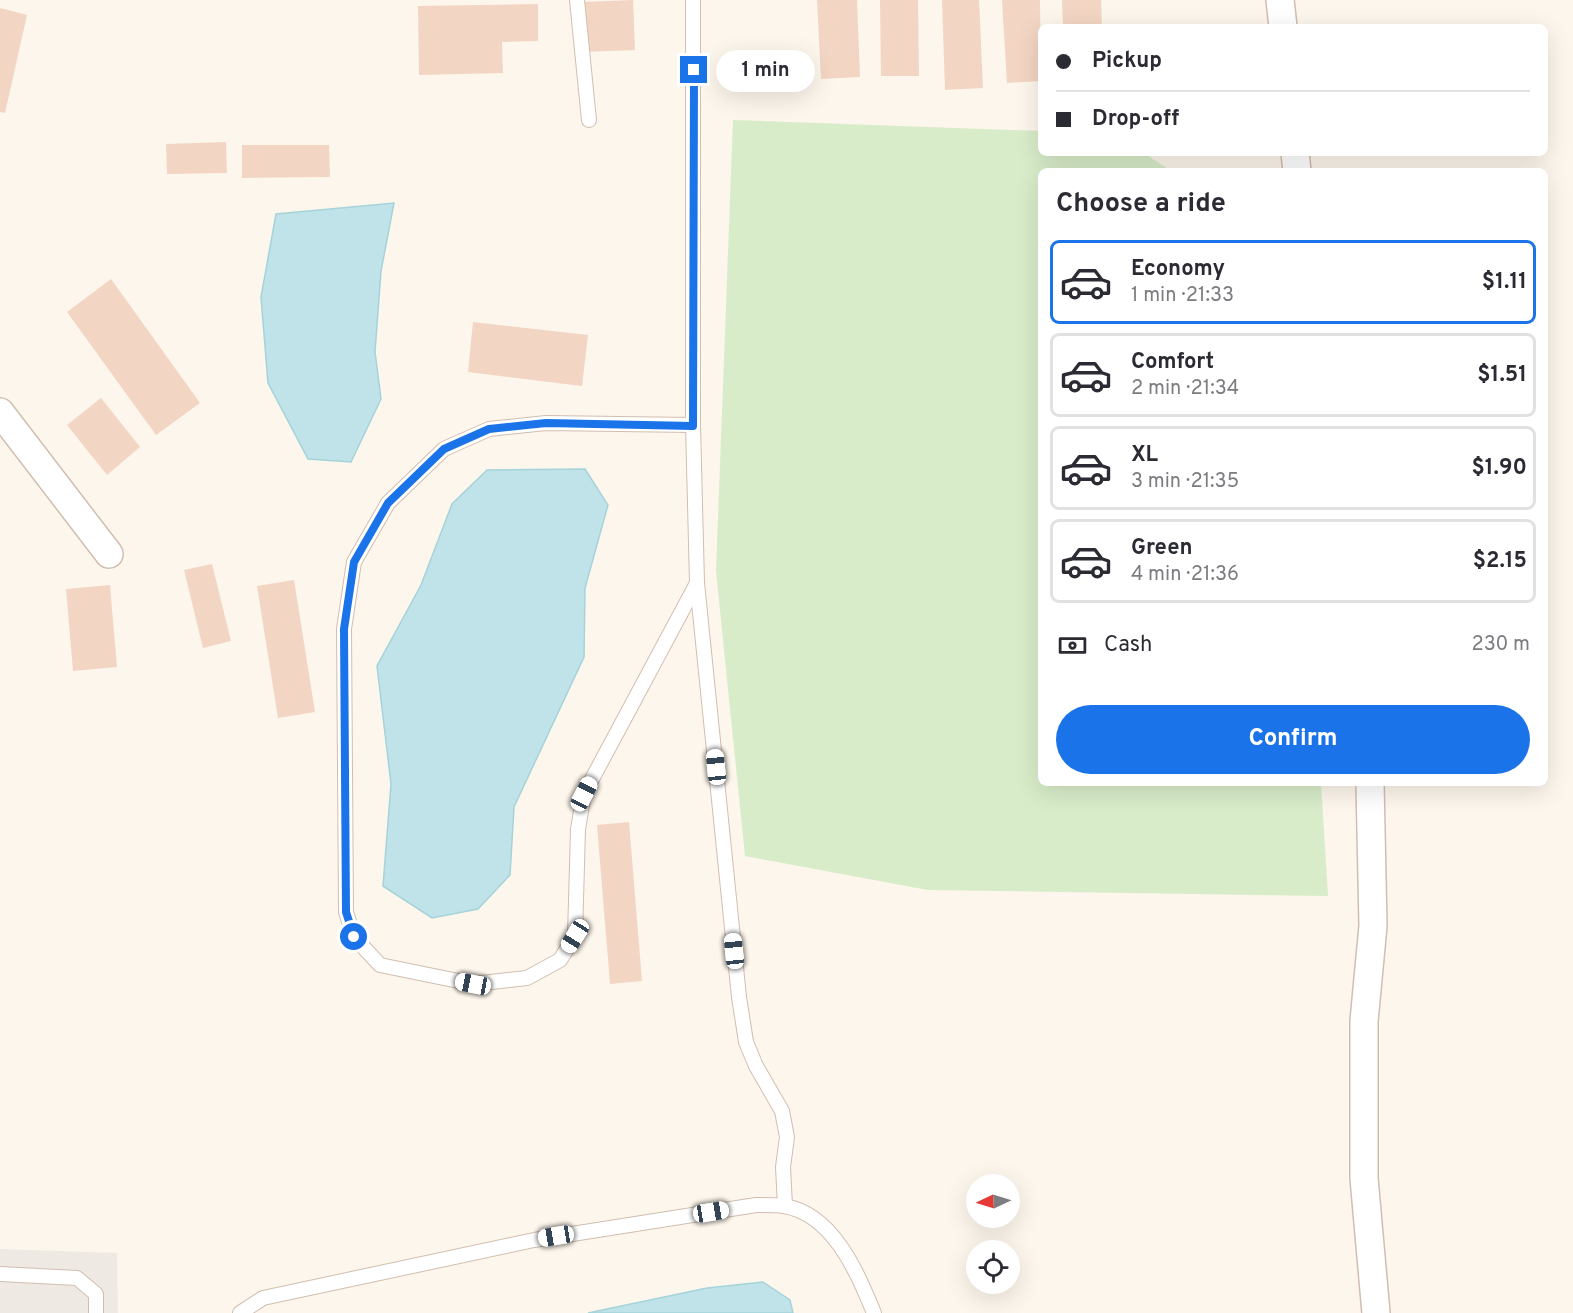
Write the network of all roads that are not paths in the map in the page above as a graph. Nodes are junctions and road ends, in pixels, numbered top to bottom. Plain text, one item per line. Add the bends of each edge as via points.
1 (578, 0) edge
2 (693, 0) edge
3 (1280, 0) edge
4 (1283, 24) edge
5 (589, 120) dead end
6 (0, 412) edge
7 (693, 426) junction
8 (109, 554) dead end
9 (697, 583) junction
10 (1370, 786) edge
11 (785, 1206) junction
12 (0, 1274) edge
13 (96, 1313) edge
14 (240, 1313) edge
15 (874, 1313) edge
16 (1376, 1313) edge

1 - 5 lane
2 - 7 lane
3 - 4 street
6 - 8 street
7 - 9 lane
7 - 9 lane via 546,423 489,429 444,449 388,503 354,562 344,629 346,912 354,937 380,965 473,984 527,978 560,960 575,936 578,829 584,794
9 - 11 lane via 739,997 746,1042 782,1110 787,1137 783,1167
10 - 16 street via 1373,926 1364,1021 1364,1178
11 - 14 lane via 756,1205 534,1240 263,1298
11 - 15 lane via 814,1218 837,1242 861,1281
12 - 13 lane via 77,1278 96,1294

